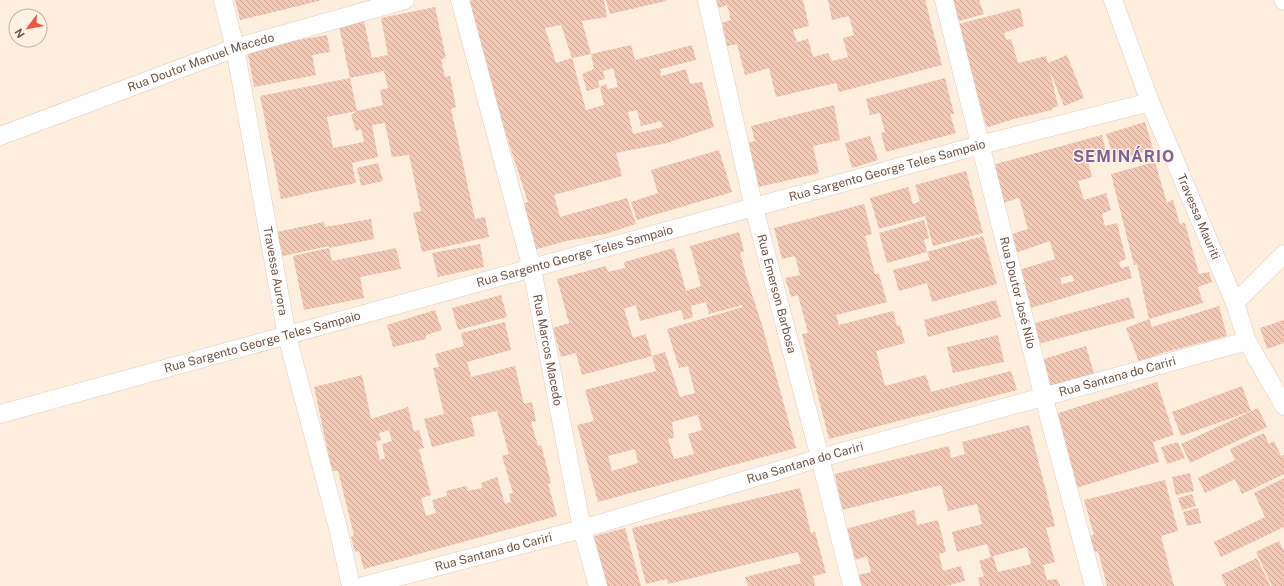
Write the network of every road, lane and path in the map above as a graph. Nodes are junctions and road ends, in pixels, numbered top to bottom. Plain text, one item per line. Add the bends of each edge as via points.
1 (223, 0) edge
2 (405, 0) edge
3 (460, 0) edge
4 (707, 0) edge
5 (944, 0) edge
6 (1113, 0) edge
7 (235, 48) junction
8 (1150, 102) junction
9 (0, 136) edge
10 (980, 145) junction
11 (754, 208) junction
12 (1284, 254) edge
13 (532, 269) junction
14 (1235, 303) junction
15 (287, 336) junction
16 (1247, 341) junction
17 (1044, 398) junction
18 (1284, 406) edge
19 (0, 414) edge
20 (820, 458) junction
21 (582, 529) junction
22 (351, 586) edge
23 (363, 586) edge
24 (598, 586) edge
25 (852, 586) edge
26 (1094, 586) edge

1 - 7 street, Travessa Aurora
2 - 7 street, Rua Doutor Manuel Macedo
3 - 13 street, Rua Marcos Macedo
4 - 11 street, Rua Emerson Barbosa
5 - 10 street, Rua Doutor José Nilo
6 - 8 street, Travessa Mauriti
7 - 9 street, Rua Doutor Manuel Macedo
7 - 15 street, Travessa Aurora
8 - 10 street, Rua Sargento George Teles Sampaio
8 - 14 street, Travessa Mauriti
10 - 11 street, Rua Sargento George Teles Sampaio
10 - 17 street, Rua Doutor José Nilo
11 - 13 street, Rua Sargento George Teles Sampaio
11 - 20 street, Rua Emerson Barbosa
12 - 14 street
13 - 15 street, Rua Sargento George Teles Sampaio
13 - 21 street, Rua Marcos Macedo
14 - 16 street, Travessa Mauriti
15 - 19 street, Rua Sargento George Teles Sampaio
15 - 22 street, Travessa Aurora
16 - 17 street, Rua Santana do Cariri
16 - 18 street, Travessa Mauriti
17 - 20 street, Rua Santana do Cariri
17 - 26 street, Rua Doutor José Nilo
20 - 21 street, Rua Santana do Cariri
20 - 25 street, Rua Emerson Barbosa
21 - 23 street, Rua Santana do Cariri
21 - 24 street, Rua Marcos Macedo

